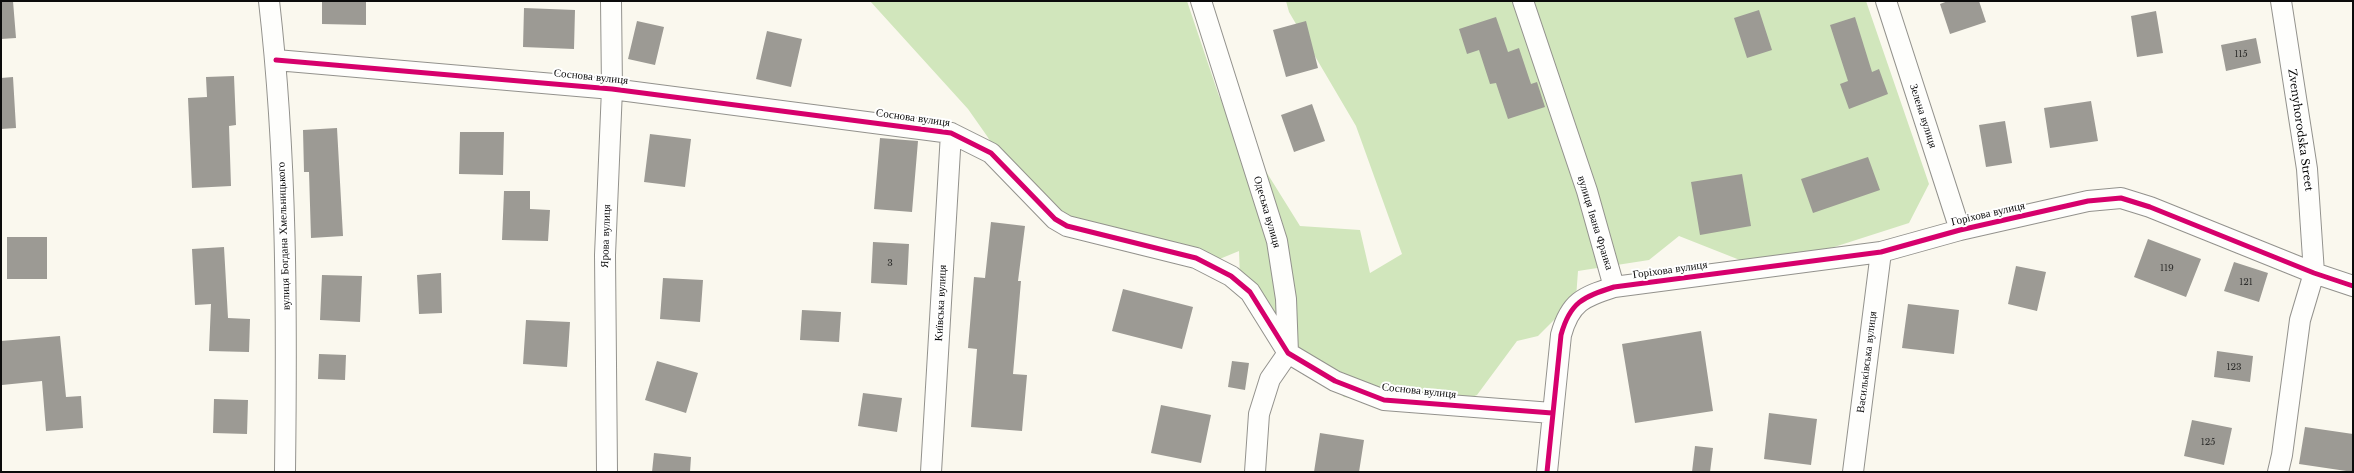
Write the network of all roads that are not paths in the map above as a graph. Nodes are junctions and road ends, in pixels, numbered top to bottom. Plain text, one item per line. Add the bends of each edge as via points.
1 (269, 1) edge
2 (611, 1) edge
3 (1201, 1) edge
4 (1523, 1) edge
5 (1886, 1) edge
6 (2280, 1) edge
7 (276, 60) junction
8 (612, 89) junction
9 (951, 133) junction
10 (1960, 230) junction
11 (1881, 252) junction
12 (2314, 273) junction
13 (2353, 286) edge
14 (1614, 287) junction
15 (1288, 353) junction
16 (1552, 413) junction
17 (285, 472) edge
18 (607, 472) edge
19 (931, 472) edge
20 (1255, 472) edge
21 (1547, 472) edge
22 (1853, 472) edge
23 (2278, 472) edge

1 - 7 street, вулиця Богдана Хмельницького
2 - 8 street, Ярова вулиця
3 - 15 street, Одеська вулиця via 1277,241 1286,298
4 - 14 street, вулиця Івана Франка via 1587,191
5 - 10 street, Зелена вулиця
6 - 12 street, Zvenyhorodska Street via 2307,169
7 - 8 street, Соснова вулиця
7 - 17 street, вулиця Богдана Хмельницького via 287,298
8 - 9 street, Соснова вулиця
8 - 18 street, Ярова вулиця via 605,256
9 - 15 street, Соснова вулиця via 991,153 1054,219 1067,226 1196,258 1231,276 1250,292
9 - 19 street, Київська вулиця
10 - 11 street, Горіхова вулиця
10 - 12 street, Горіхова вулиця via 2088,201 2121,198 2150,207
11 - 14 street, Горіхова вулиця
11 - 22 street, Васильківська вулиця
12 - 13 street, Горіхова вулиця
12 - 23 street, Zvenyhorodska Street via 2300,320
14 - 16 street via 1575,304 1566,318 1561,335
15 - 16 street, Соснова вулиця via 1335,381 1384,400
15 - 20 street via 1270,379 1259,414
16 - 21 street

